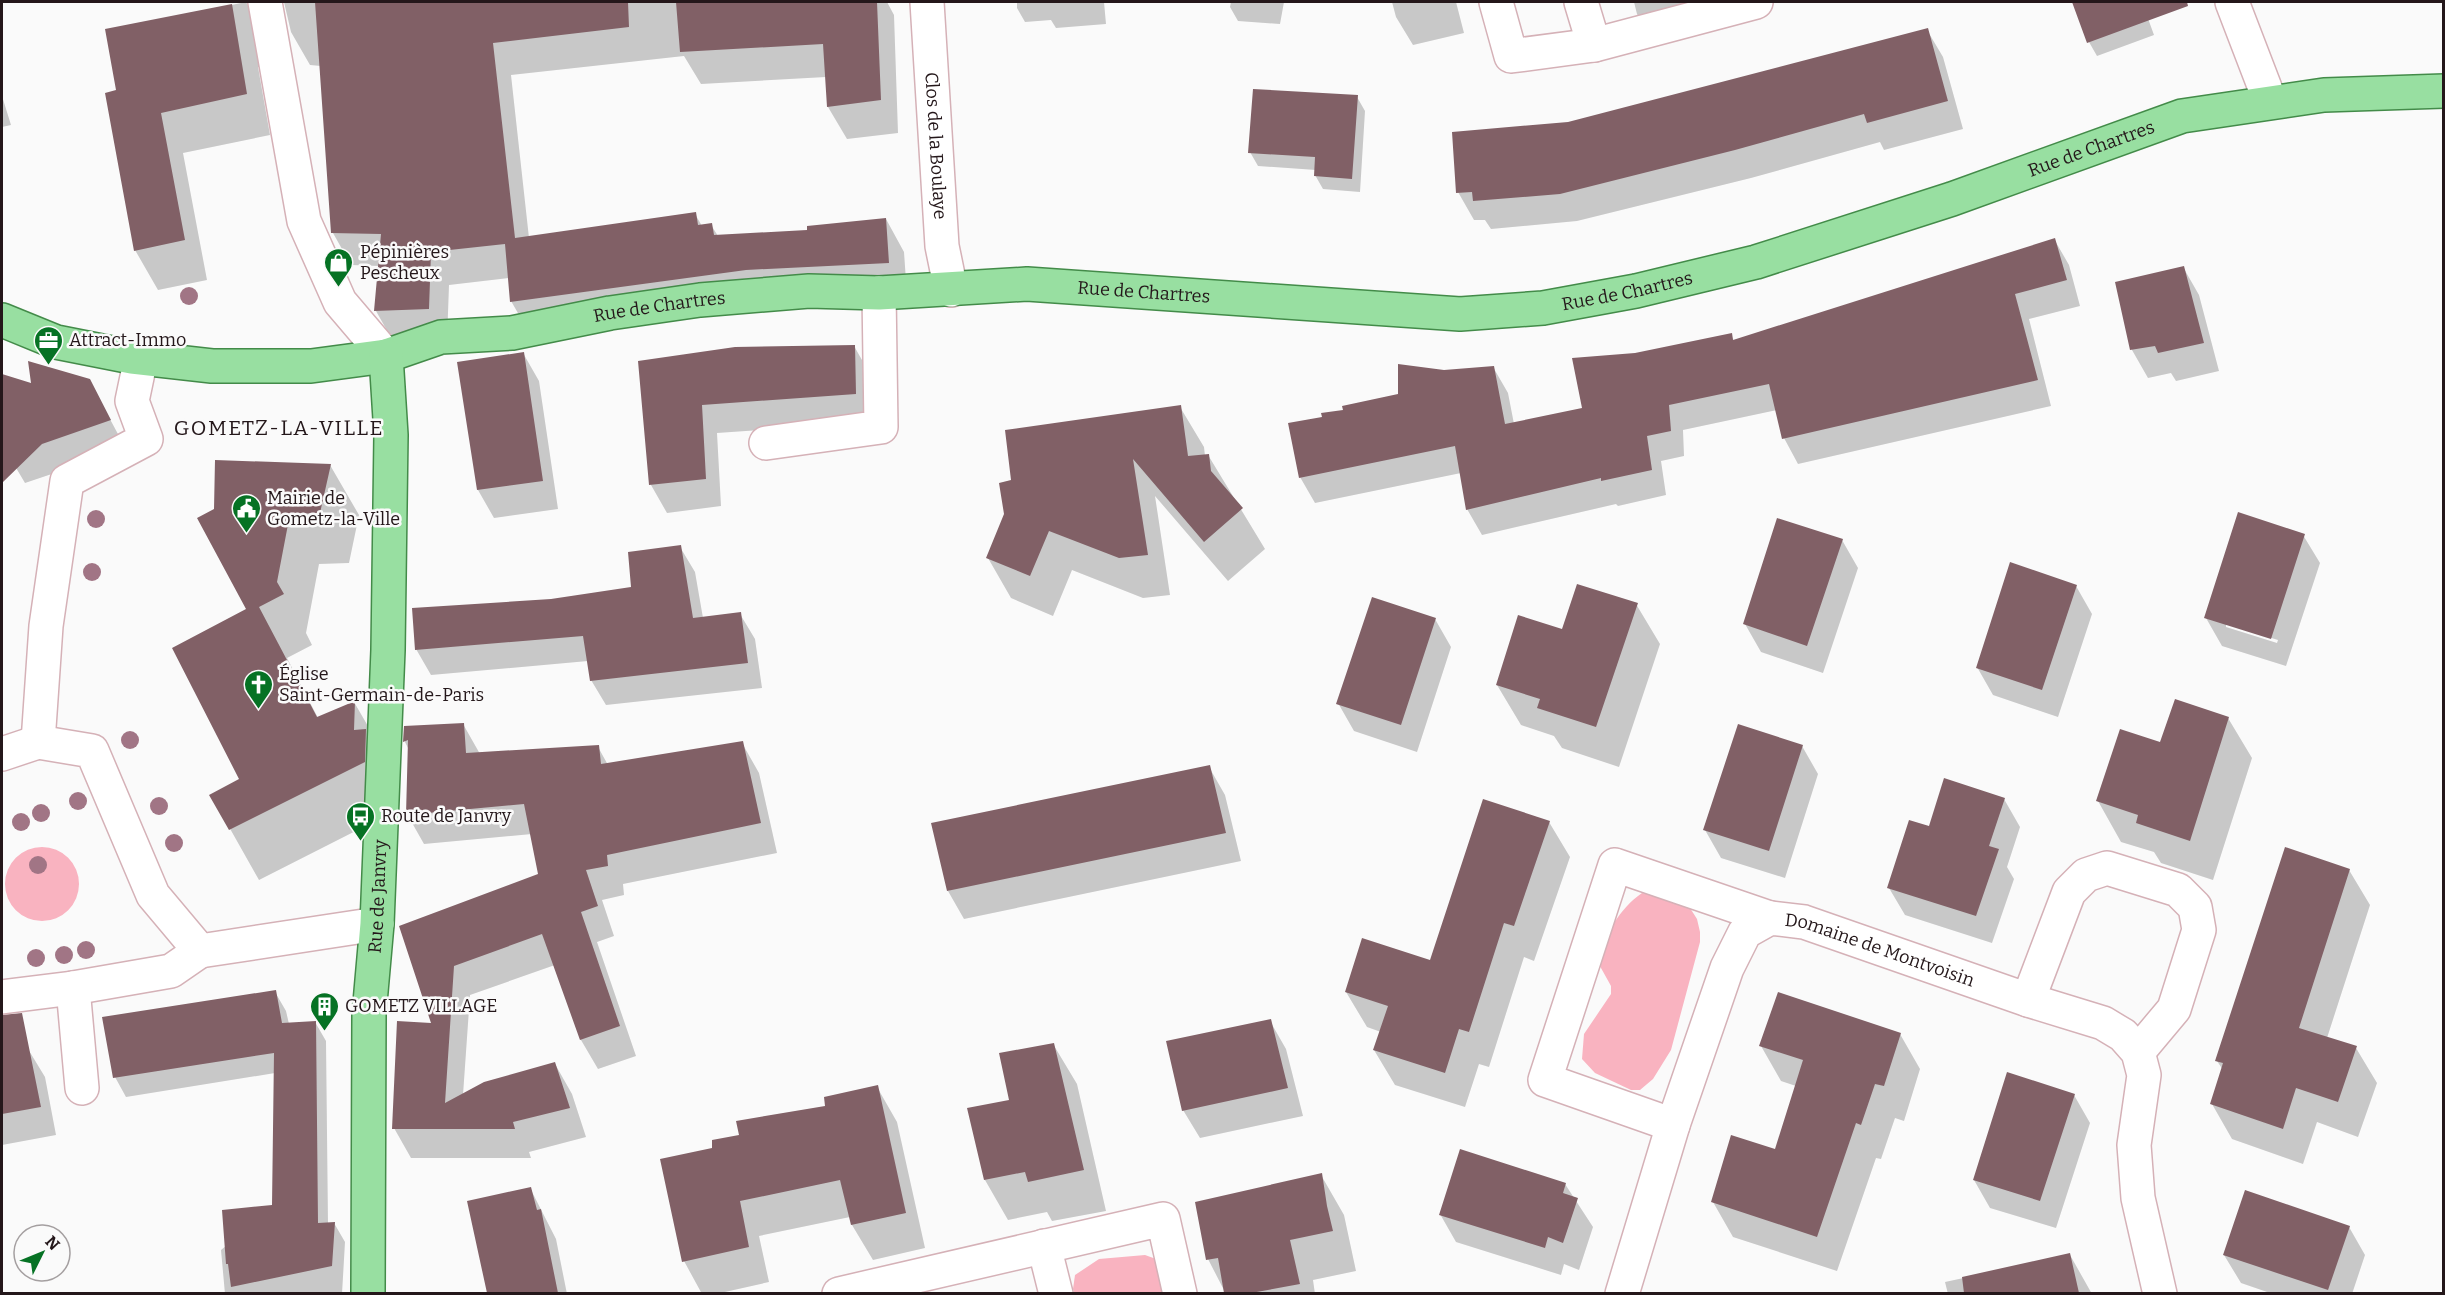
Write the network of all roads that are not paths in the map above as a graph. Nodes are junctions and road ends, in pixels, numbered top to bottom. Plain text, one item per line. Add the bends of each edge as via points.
1 (265, 2) edge
2 (927, 2) edge
3 (1496, 2) edge
4 (1581, 2) edge
5 (1756, 2) edge
6 (2232, 2) edge
7 (1594, 45) junction
8 (2444, 91) edge
9 (2270, 101) junction
10 (951, 290) junction
11 (879, 292) junction
12 (2, 320) edge
13 (386, 356) junction
14 (141, 358) junction
15 (766, 443) dead end
16 (38, 742) junction
17 (2, 754) edge
18 (1770, 918) junction
19 (376, 924) junction
20 (200, 951) junction
21 (73, 988) junction
22 (2, 997) edge
23 (2028, 1000) junction
24 (2138, 1052) junction
25 (82, 1088) dead end
26 (1673, 1125) junction
27 (1044, 1245) junction
28 (368, 1293) edge
29 (839, 1293) edge
30 (1056, 1293) edge
31 (1180, 1293) edge
32 (1622, 1293) edge
33 (2160, 1293) edge

1 - 13 street via 304,221 340,302
2 - 10 street, Clos de la Boulaye via 942,246
3 - 7 street via 1511,56
4 - 7 street
5 - 7 street
6 - 9 street
8 - 9 main road, Rue de Chartres via 2325,94
9 - 10 main road, Rue de Chartres via 2182,116 1952,199 1756,262 1636,291 1543,308 1460,314 1027,284
10 - 11 main road, Rue de Chartres
11 - 13 main road, Rue de Chartres via 809,291 700,300 512,333 441,337
11 - 15 street via 881,427
12 - 14 main road, Rue de Chartres via 56,342
13 - 14 main road, Rue de Chartres via 311,366 212,366
13 - 19 main road, Rue de Janvry via 391,435 388,626
14 - 16 street via 132,401 146,439 67,481 46,626
16 - 17 street
16 - 20 street via 92,751 153,894
18 - 23 street, Domaine de Montvoisin via 1804,922
18 - 26 street, Domaine de Montvoisin via 1745,932 1727,968
18 - 26 street via 1614,865 1545,1080
19 - 20 street
19 - 28 main road, Rue de Janvry via 369,1014
20 - 21 street via 171,971
21 - 22 street
21 - 25 street
23 - 24 street, Domaine de Montvoisin via 2103,1023 2123,1035
23 - 24 street via 2069,892 2086,875 2107,868 2178,890 2195,908 2199,930 2174,1009
24 - 33 street via 2144,1075 2134,1145 2138,1198
26 - 32 street, Domaine de Montvoisin
27 - 29 street
27 - 30 street
27 - 31 street via 1163,1219

